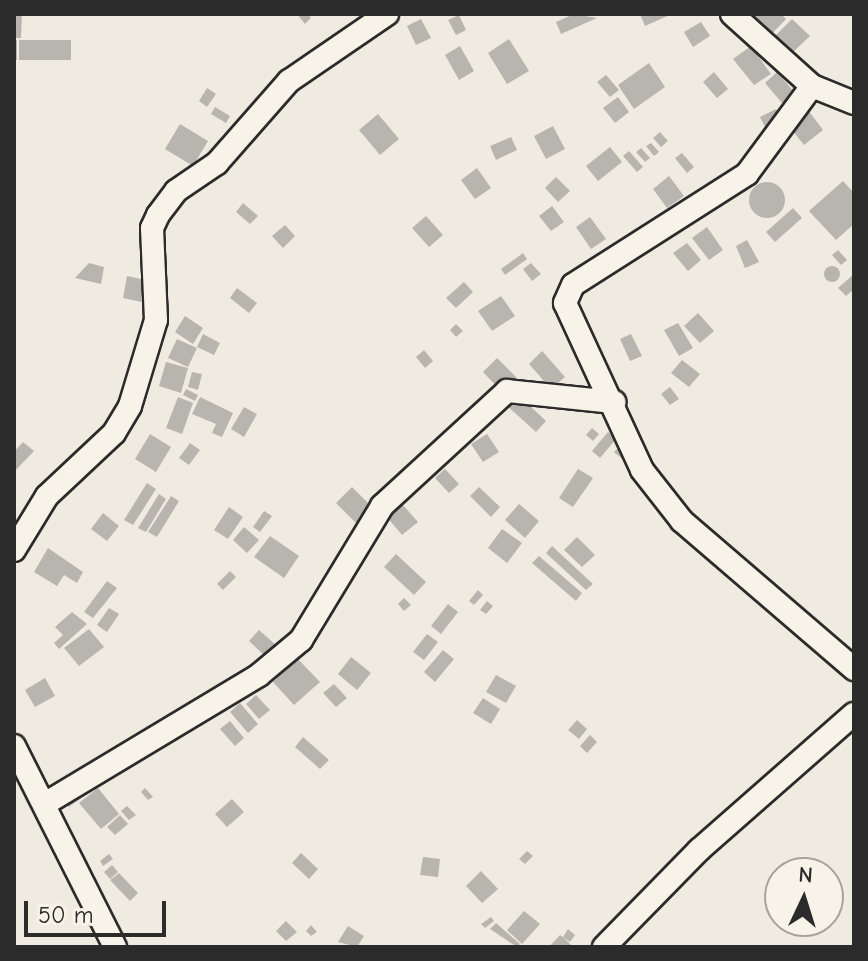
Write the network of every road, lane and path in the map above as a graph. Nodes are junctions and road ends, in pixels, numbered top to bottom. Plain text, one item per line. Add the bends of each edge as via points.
1 (387, 14) edge
2 (732, 14) edge
3 (812, 86) junction
4 (854, 103) edge
5 (614, 402) junction
6 (14, 550) edge
7 (854, 669) edge
8 (854, 714) edge
9 (14, 746) edge
10 (48, 802) junction
11 (115, 947) edge
12 (604, 947) edge

1 - 6 street via 289,81 217,163 176,191 158,215 152,228 156,320 130,406 114,433 47,496
2 - 3 street
3 - 4 street
3 - 5 street via 747,174 567,290 585,354
5 - 7 street via 642,470 682,521
5 - 10 street via 507,391 382,506 301,640 259,675
8 - 12 street via 699,850
9 - 10 street
10 - 11 street

